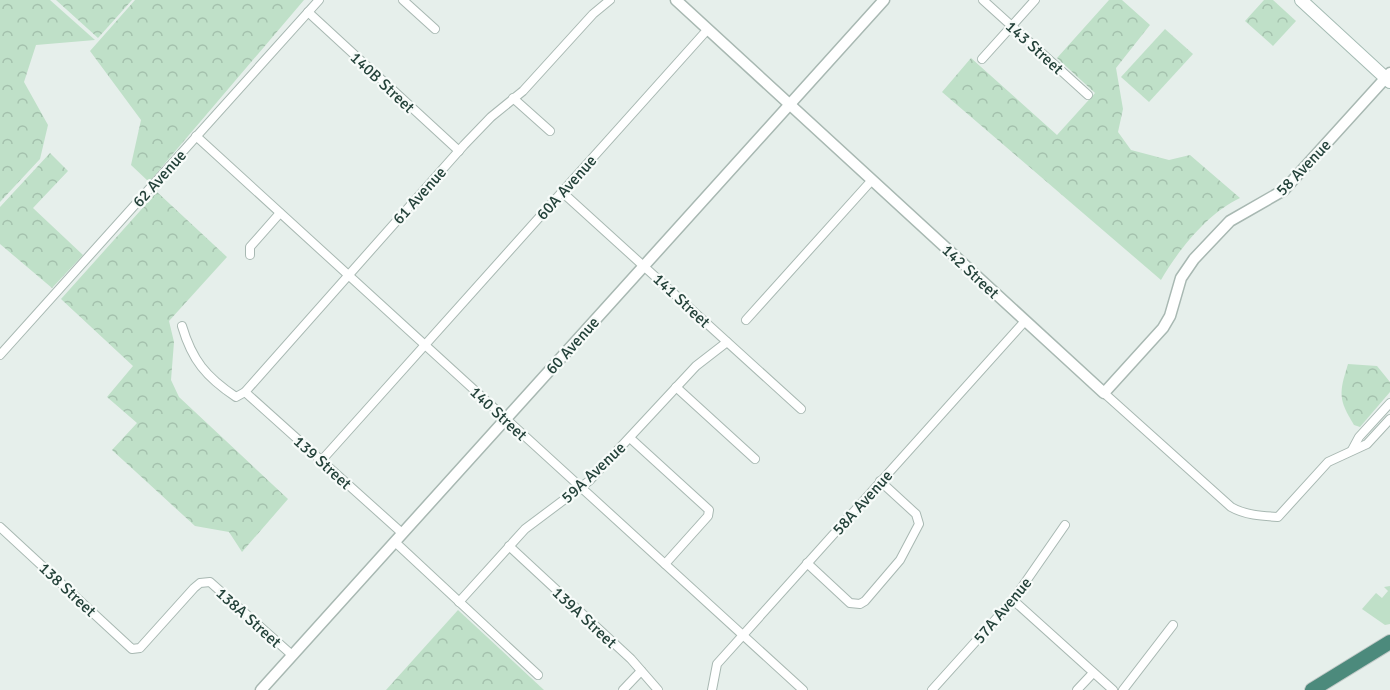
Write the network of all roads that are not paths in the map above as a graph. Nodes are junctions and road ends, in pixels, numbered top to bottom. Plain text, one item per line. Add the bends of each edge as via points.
1 (319, 0) edge
2 (403, 0) edge
3 (610, 0) edge
4 (676, 0) edge
5 (884, 0) edge
6 (983, 0) edge
7 (1035, 0) edge
8 (1301, 0) edge
9 (308, 12) junction
10 (1012, 26) junction
11 (435, 29) dead end
12 (708, 29) junction
13 (982, 60) dead end
14 (1388, 78) edge
15 (1088, 94) dead end
16 (513, 98) junction
17 (790, 104) junction
18 (550, 131) dead end
19 (196, 136) junction
20 (459, 151) junction
21 (872, 180) junction
22 (562, 192) junction
23 (280, 213) junction
24 (250, 255) dead end
25 (644, 266) junction
26 (348, 276) junction
27 (746, 320) dead end
28 (1025, 321) junction
29 (182, 326) dead end
30 (727, 342) junction
31 (425, 345) junction
32 (0, 356) edge
33 (676, 387) junction
34 (244, 392) junction
35 (1104, 393) junction
36 (1390, 403) edge
37 (801, 409) dead end
38 (505, 419) junction
39 (1390, 419) edge
40 (630, 438) junction
41 (1352, 450) junction
42 (755, 459) dead end
43 (321, 461) junction
44 (880, 481) junction
45 (581, 488) junction
46 (1065, 525) dead end
47 (0, 527) edge
48 (398, 537) junction
49 (509, 546) junction
50 (807, 563) junction
51 (665, 564) junction
52 (204, 582) joint
53 (1013, 600) junction
54 (459, 602) junction
55 (1173, 625) dead end
56 (742, 635) junction
57 (1390, 642) edge
58 (292, 655) junction
59 (641, 670) junction
60 (1093, 673) junction
61 (538, 675) dead end
62 (261, 690) edge
63 (622, 690) edge
64 (658, 690) edge
65 (712, 690) edge
66 (803, 690) edge
67 (932, 690) edge
68 (1077, 690) edge
69 (1113, 690) edge
70 (1122, 690) edge
71 (1312, 690) edge

1 - 9 street, 62 Avenue
2 - 11 street
3 - 16 street, 61 Avenue
4 - 12 street, 142 Street
5 - 17 street, 60 Avenue
6 - 10 street, 143 Street
7 - 10 street
8 - 14 main road
9 - 19 street, 62 Avenue
9 - 20 street, 140B Street
10 - 13 street
10 - 15 street, 143 Street
12 - 17 street, 142 Street
12 - 22 street, 60A Avenue
14 - 35 street, 58 Avenue via 1284,190 1230,221 1194,259 1181,278 1163,328
16 - 18 street
16 - 20 street, 61 Avenue
17 - 21 street, 142 Street
17 - 25 street, 60 Avenue
19 - 23 street, 140 Street
19 - 32 street, 62 Avenue
20 - 26 street, 61 Avenue
21 - 27 street
21 - 28 street, 142 Street
22 - 25 street, 141 Street
22 - 31 street, 60A Avenue
23 - 24 street via 250,247
23 - 26 street, 140 Street
25 - 30 street, 141 Street
25 - 38 street, 60 Avenue
26 - 31 street, 140 Street
26 - 34 street, 61 Avenue
28 - 35 street, 142 Street
28 - 44 street, 58A Avenue
29 - 34 street, 61 Avenue via 196,362 236,397
30 - 33 street, 59A Avenue
30 - 37 street, 141 Street
31 - 38 street, 140 Street
31 - 43 street, 60A Avenue
33 - 40 street, 59A Avenue
33 - 42 street
34 - 43 street, 139 Street
35 - 41 street, 142 Street via 1231,507 1242,512 1278,517 1328,462
36 - 41 street
38 - 45 street, 140 Street
38 - 48 street, 60 Avenue
39 - 41 street via 1367,444
40 - 45 street, 59A Avenue
40 - 51 street via 709,513
43 - 48 street, 139 Street
44 - 50 street, 58A Avenue
44 - 50 street via 916,514 919,524 900,560 860,604 850,603
45 - 49 street, 59A Avenue via 525,529
45 - 51 street, 140 Street
46 - 53 street, 57A Avenue
47 - 52 street, 138 Street via 132,649 137,649
48 - 54 street, 139 Street
48 - 58 street, 60 Avenue
49 - 54 street, 59A Avenue
49 - 59 street, 139A Street
50 - 56 street, 58A Avenue
51 - 56 street, 140 Street
52 - 58 street, 138A Street via 214,585
53 - 60 street
53 - 67 street, 57A Avenue
54 - 61 street, 139 Street
55 - 70 street
56 - 65 street, 58A Avenue via 717,664
56 - 66 street, 140 Street
57 - 71 highway
58 - 62 street, 60 Avenue
59 - 63 street
59 - 64 street, 139A Street
60 - 68 street
60 - 69 street

